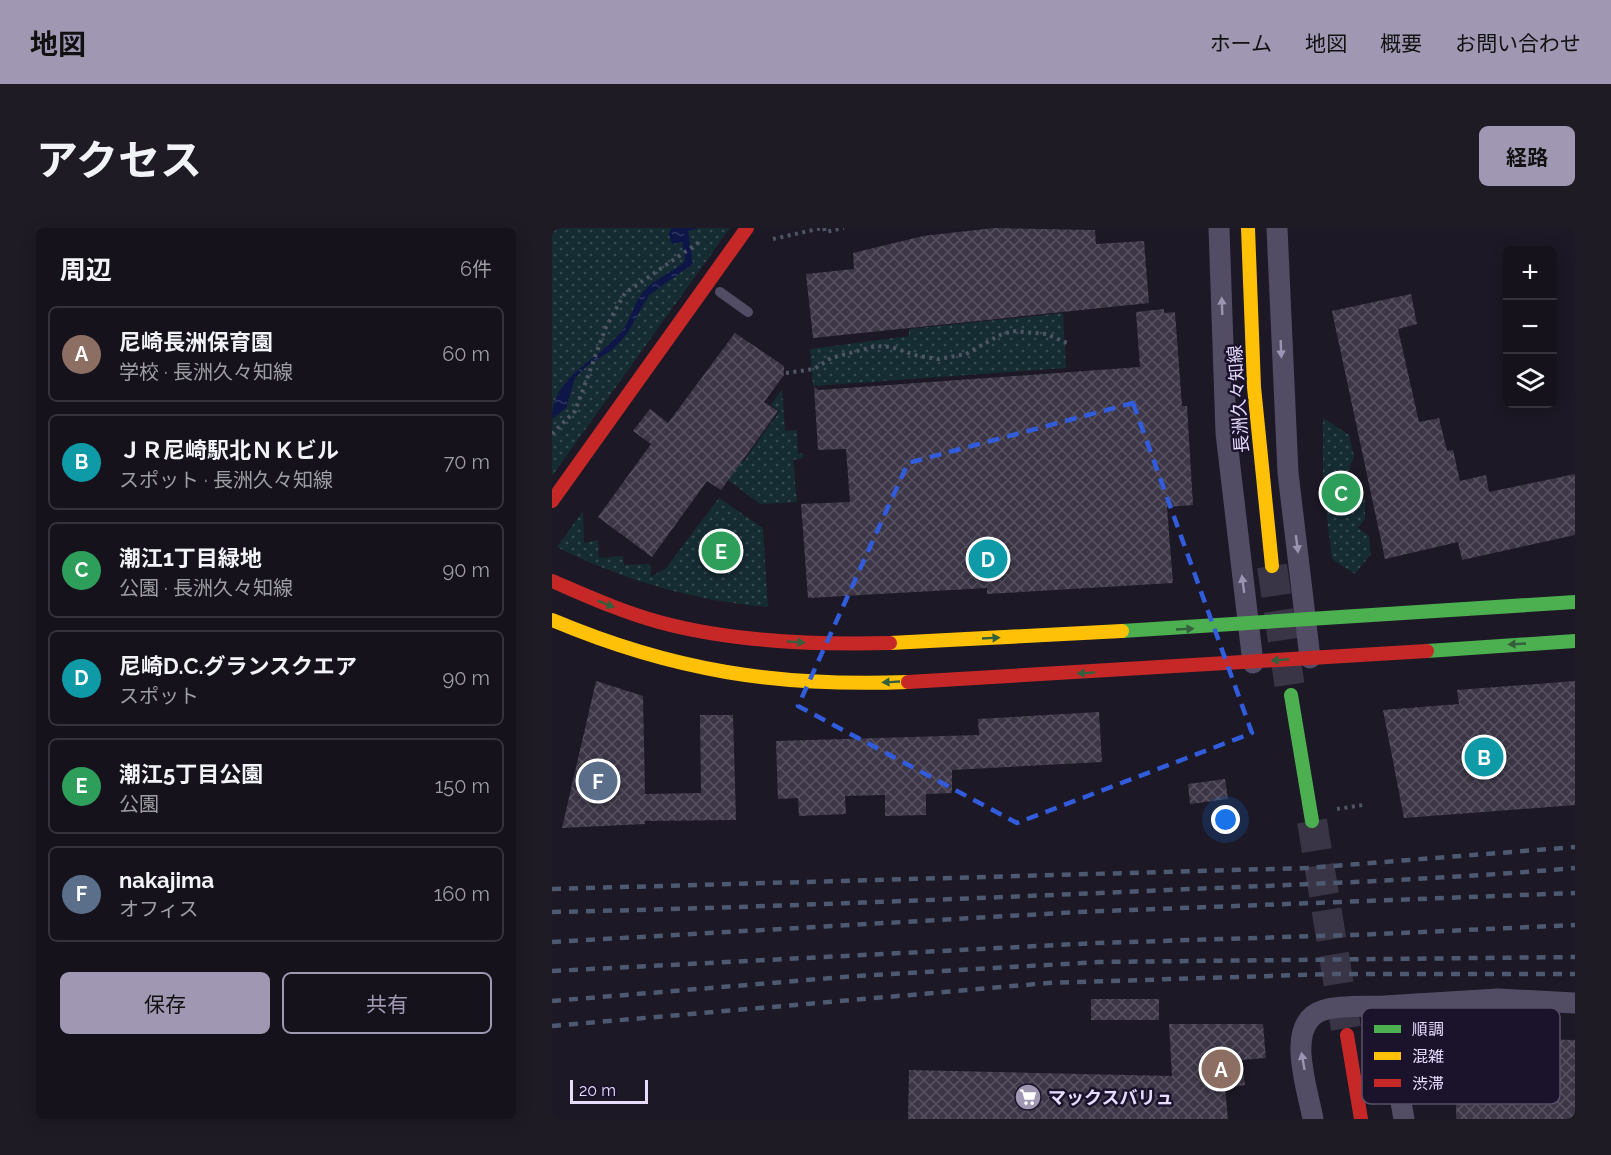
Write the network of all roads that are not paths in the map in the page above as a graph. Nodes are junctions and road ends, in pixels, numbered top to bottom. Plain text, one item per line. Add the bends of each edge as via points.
1 (747, 228) edge
2 (1219, 228) edge
3 (1248, 228) edge
4 (1277, 228) edge
5 (720, 292) dead end
6 (748, 312) dead end
7 (552, 501) edge
8 (1272, 567) tunnel mouth
9 (552, 580) edge
10 (1575, 602) edge
11 (552, 620) edge
12 (1306, 621) junction
13 (1249, 625) junction
14 (1575, 641) edge
15 (1310, 658) junction
16 (1253, 663) junction
17 (1291, 695) tunnel mouth
18 (1312, 821) tunnel mouth
19 (1575, 1003) edge
20 (1384, 1006) joint
21 (1347, 1035) tunnel mouth
22 (1401, 1104) edge
23 (1313, 1119) edge
24 (1361, 1119) edge
25 (1404, 1119) edge

1 - 7 street
13 -> 2 street via 1226,433
3 - 8 street, 長洲久々知線 via 1254,387
4 -> 12 street via 1288,473
5 - 6 lane
9 -> 13 street via 611,606 672,625 752,639 798,642 845,645
10 - 12 street
16 -> 11 street via 846,684 746,678 662,661
12 - 13 street
12 - 15 street
13 - 16 street
14 -> 15 street
15 -> 16 street
17 - 18 street
19 - 20 street via 1498,999
23 -> 20 street via 1299,1040 1305,1024 1322,1010
21 - 24 street
22 - 25 street

